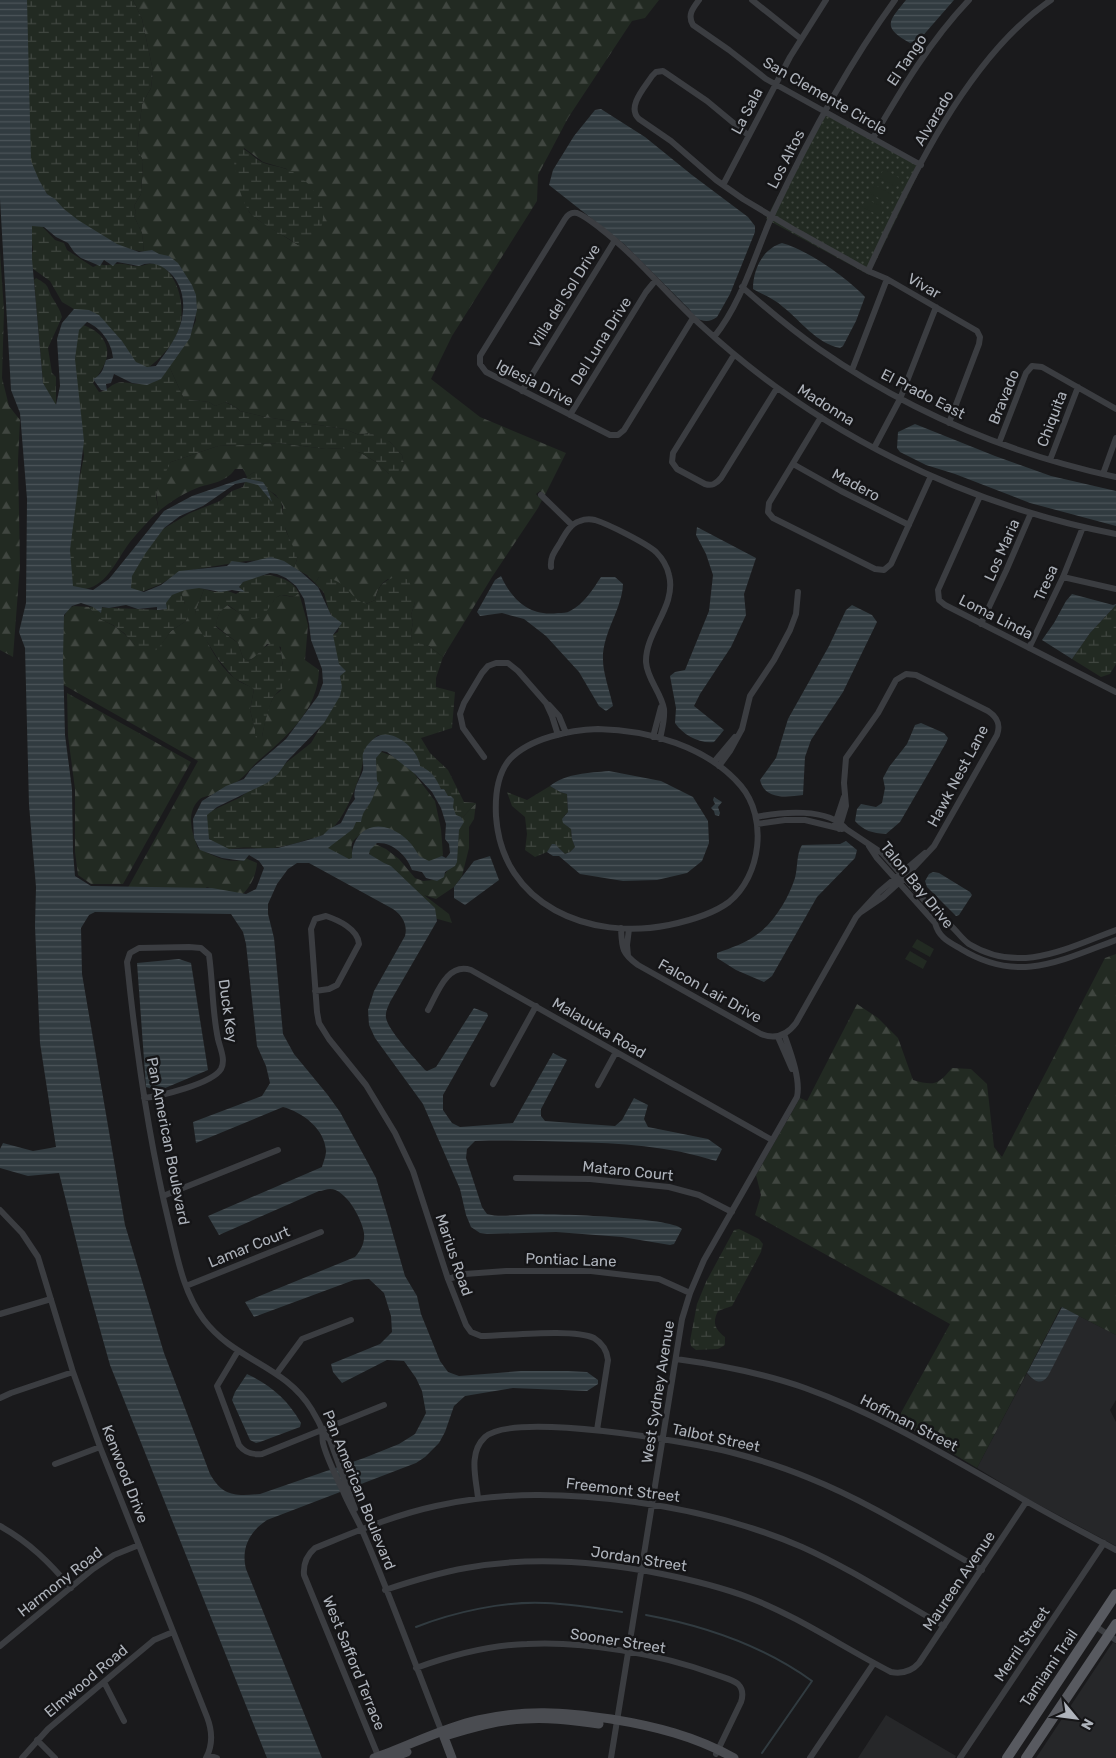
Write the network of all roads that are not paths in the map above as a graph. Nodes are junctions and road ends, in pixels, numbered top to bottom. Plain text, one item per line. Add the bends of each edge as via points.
1 (699, 0) edge
2 (752, 0) edge
3 (826, 0) edge
4 (895, 0) edge
5 (968, 0) edge
6 (1051, 0) edge
7 (801, 39) junction
8 (775, 84) junction
9 (824, 111) junction
10 (748, 135) junction
11 (873, 138) junction
12 (921, 165) junction
13 (723, 185) junction
14 (573, 213) joint
15 (772, 216) junction
16 (615, 240) junction
17 (868, 271) junction
18 (887, 279) junction
19 (655, 281) junction
20 (742, 287) junction
21 (936, 307) junction
22 (693, 318) junction
23 (714, 338) junction
24 (734, 355) junction
25 (852, 370) junction
26 (1078, 387) junction
27 (776, 388) junction
28 (522, 391) junction
29 (900, 399) junction
30 (1116, 409) edge
31 (570, 415) junction
32 (821, 417) junction
33 (949, 423) junction
34 (1116, 438) edge
35 (999, 443) junction
36 (874, 448) junction
37 (1050, 460) junction
38 (792, 464) junction
39 (1103, 474) junction
40 (930, 476) junction
41 (1116, 476) edge
42 (540, 495) dead end
43 (980, 496) junction
44 (1031, 513) junction
45 (572, 525) junction
46 (909, 525) junction
47 (1082, 527) junction
48 (1116, 534) edge
49 (551, 567) dead end
50 (1063, 577) junction
51 (1116, 589) edge
52 (798, 592) dead end
53 (981, 624) junction
54 (1029, 648) junction
55 (1115, 690) edge
56 (660, 698) junction
57 (546, 703) junction
58 (566, 733) junction
59 (558, 735) junction
60 (653, 737) junction
61 (660, 739) junction
62 (484, 757) dead end
63 (717, 764) junction
64 (756, 821) junction
65 (840, 826) junction
66 (899, 878) junction
67 (946, 922) junction
68 (621, 928) junction
69 (629, 929) junction
70 (937, 930) junction
71 (1116, 930) edge
72 (959, 935) junction
73 (1116, 940) edge
74 (951, 944) junction
75 (130, 953) joint
76 (630, 959) junction
77 (315, 991) junction
78 (536, 1006) junction
79 (428, 1010) dead end
80 (781, 1036) junction
81 (616, 1052) junction
82 (493, 1084) dead end
83 (598, 1085) dead end
84 (144, 1098) junction
85 (772, 1140) junction
86 (278, 1150) dead end
87 (516, 1178) dead end
88 (163, 1196) junction
89 (0, 1210) edge
90 (732, 1212) junction
91 (321, 1232) dead end
92 (448, 1278) junction
93 (186, 1286) junction
94 (690, 1294) junction
95 (51, 1299) junction
96 (0, 1314) edge
97 (351, 1320) dead end
98 (238, 1352) junction
99 (676, 1359) junction
100 (73, 1372) junction
101 (277, 1373) junction
102 (0, 1398) edge
103 (384, 1405) dead end
104 (322, 1430) junction
105 (597, 1430) junction
106 (663, 1439) junction
107 (100, 1447) junction
108 (55, 1464) dead end
109 (478, 1498) junction
110 (1026, 1502) junction
111 (652, 1505) junction
112 (0, 1526) edge
113 (361, 1529) junction
114 (1104, 1543) junction
115 (139, 1545) junction
116 (1116, 1550) edge
117 (641, 1570) junction
118 (982, 1570) junction
119 (306, 1578) joint
120 (71, 1588) junction
121 (385, 1590) junction
122 (1116, 1594) edge
123 (1116, 1624) edge
124 (944, 1626) junction
125 (1095, 1626) junction
126 (174, 1632) junction
127 (1112, 1638) edge
128 (0, 1646) edge
129 (628, 1652) junction
130 (874, 1663) junction
131 (416, 1668) junction
132 (908, 1671) joint
133 (104, 1682) junction
134 (124, 1721) dead end
135 (617, 1723) junction
136 (443, 1734) junction
137 (37, 1740) junction
138 (719, 1754) edge
139 (207, 1756) edge
140 (22, 1758) edge
141 (54, 1758) edge
142 (218, 1758) edge
143 (377, 1758) edge
144 (391, 1758) edge
145 (452, 1758) edge
146 (611, 1758) edge
147 (734, 1758) edge
148 (810, 1758) edge
149 (960, 1758) edge
150 (1007, 1758) edge
151 (1026, 1758) edge

1 - 8 street, San Clemente Circle via 690,14 693,25
2 - 7 street
3 - 7 street, La Sala
4 - 9 street, Los Altos
5 - 11 street, El Tango via 919,63
6 - 12 street, Alvarado via 1012,32 989,58
7 - 8 street, La Sala
8 - 9 street, San Clemente Circle
8 - 10 street, La Sala
9 - 11 street, San Clemente Circle
9 - 15 street, Los Altos
10 - 13 street, La Sala
10 - 13 street via 663,71 652,76 635,103 636,116 672,141
11 - 12 street, San Clemente Circle
12 - 17 street, Alvarado
13 - 15 street
14 - 16 street, Madonna via 585,217
14 - 28 street, Iglesia Drive via 565,218 480,358 480,367 485,371
15 - 17 street, Vivar
15 - 20 street, Los Altos
16 - 19 street, Madonna
16 - 28 street, Villa del Sol Drive
17 - 18 street, Vivar
18 - 21 street, Vivar
18 - 25 street
19 - 22 street, Madonna
19 - 31 street, Del Luna Drive
20 - 23 street, Los Altos via 729,316
20 - 25 street, El Prado East via 803,337
21 - 29 street
21 - 33 street, Vivar via 975,329 980,337
22 - 23 street, Madonna
22 - 31 street, Iglesia Drive via 622,433 610,435
23 - 24 street, Madonna
24 - 27 street, Madonna
24 - 27 street via 673,453 672,462 677,469 708,485 718,482
25 - 29 street, El Prado East
26 - 30 street, Bravado
26 - 35 street, Bravado via 1041,366 1030,368
26 - 37 street, Chiquita
27 - 32 street, Madonna
28 - 31 street, Iglesia Drive
29 - 33 street, El Prado East
29 - 36 street
32 - 36 street, Madonna
32 - 38 street
33 - 35 street, El Prado East
34 - 39 street
35 - 37 street, El Prado East
36 - 40 street, Madonna
37 - 39 street, El Prado East
38 - 46 street, Madero
38 - 46 street via 769,503 768,512 774,518 881,571 890,565
39 - 41 street, El Prado East
40 - 43 street, Madonna
40 - 46 street
42 - 45 street
43 - 44 street, Madonna
43 - 53 street, Loma Linda via 938,596 945,605
44 - 47 street, Madonna
44 - 53 street, Los Maria
45 - 49 street via 554,553
45 - 56 street via 588,519 601,522 650,548 666,565 670,579 669,596 646,660 648,673
47 - 48 street, Madonna
47 - 50 street, Tresa
50 - 51 street
50 - 54 street, Tresa
52 - 63 street via 793,624 750,696 740,732
53 - 54 street, Loma Linda
54 - 55 street, Loma Linda
56 - 60 street via 661,712
56 - 61 street via 664,714
57 - 58 street via 558,714
57 - 59 street
57 - 62 street via 512,665 500,662 488,666 464,702 460,714 463,728
58 - 59 street
58 - 60 street via 607,729
59 - 68 street via 520,750 503,769 496,803 501,842 515,873 541,902 574,920
60 - 61 street
61 - 63 street via 682,745
63 - 64 street via 745,791
64 - 65 street, Talon Bay Drive via 812,821
64 - 69 street via 753,866 744,886 730,901 717,910 677,923
65 - 66 street, Talon Bay Drive via 869,845 875,856
65 - 66 street, Hawk Nest Lane via 846,806 846,758 901,676 916,675 994,716 998,722 997,735 932,849
66 - 67 street, Talon Bay Drive
66 - 70 street, Talon Bay Drive via 935,923
66 - 80 street via 853,922 796,1023
67 - 70 street
67 - 72 street, Talon Bay Drive
68 - 69 street
68 - 76 street via 622,946
69 - 76 street via 626,950
70 - 74 street, Talon Bay Drive
71 - 72 street, Talon Bay Drive via 1053,954 1026,958 1006,958 983,951
72 - 74 street
73 - 74 street, Talon Bay Drive via 1050,964 1027,968 993,964
75 - 84 street, Pan American Boulevard via 127,962
75 - 84 street, Duck Key via 139,948 189,947 201,948 209,955 214,1013 223,1060 220,1070 209,1078 170,1093
76 - 80 street, Falcon Lair Drive via 761,1034
77 - 77 street, Marius Road via 337,984 359,944 354,931 326,916 315,919 311,929
77 - 92 street, Marius Road via 322,1030 370,1091 402,1147
78 - 79 street, Malauuka Road via 462,968 448,975
78 - 81 street, Malauuka Road
78 - 82 street
80 - 85 street, West Sydney Avenue via 790,1052 798,1088 797,1097
81 - 83 street
81 - 85 street, Malauuka Road
84 - 88 street, Pan American Boulevard
85 - 90 street, West Sydney Avenue
86 - 88 street
87 - 90 street, Mataro Court via 590,1179 669,1187 692,1192
88 - 93 street, Pan American Boulevard
89 - 95 street, Kenwood Drive via 34,1249
90 - 94 street, West Sydney Avenue via 704,1260
91 - 93 street, Lamar Court
92 - 94 street, Pontiac Lane via 506,1271 591,1271 659,1279
92 - 105 street, Marius Road via 466,1325 477,1336 575,1335 590,1337 600,1343 608,1360
93 - 98 street, Pan American Boulevard via 206,1322
94 - 99 street, West Sydney Avenue via 682,1319
95 - 96 street
95 - 100 street, Kenwood Drive
97 - 101 street via 302,1339
98 - 101 street, Pan American Boulevard
98 - 104 street via 217,1386 243,1450 262,1454
99 - 106 street, West Sydney Avenue
99 - 110 street, Hoffman Street via 759,1374 825,1396 904,1432
100 - 102 street
100 - 107 street, Kenwood Drive
101 - 104 street, Pan American Boulevard via 304,1398
103 - 104 street
104 - 113 street, Pan American Boulevard via 330,1440 333,1457
105 - 106 street, Talbot Street
105 - 109 street, Talbot Street via 551,1427 505,1428 492,1432 480,1443 475,1457
106 - 111 street, West Sydney Avenue
106 - 118 street, Talbot Street via 745,1456 810,1478 862,1502
107 - 108 street
107 - 115 street, Kenwood Drive
109 - 111 street, Freemont Street via 563,1494
109 - 113 street, Freemont Street via 419,1510
110 - 114 street, Hoffman Street
110 - 118 street, Maureen Avenue
111 - 117 street, West Sydney Avenue
111 - 124 street, Freemont Street via 736,1523 798,1545
112 - 120 street via 50,1563
113 - 119 street, Freemont Street via 315,1548 304,1566
113 - 121 street, Pan American Boulevard
114 - 116 street, Hoffman Street
114 - 149 street, Merril Street
115 - 120 street, Harmony Road via 106,1560
115 - 126 street, Kenwood Drive
117 - 121 street, Jordan Street via 574,1562 503,1563 448,1571
117 - 129 street, West Sydney Avenue
117 - 130 street, Jordan Street via 704,1583 750,1598 787,1614
118 - 124 street, Maureen Avenue
119 - 143 street, West Safford Terrace
120 - 128 street, Harmony Road
121 - 131 street, Pan American Boulevard
122 - 125 main road, Tamiami Trail
123 - 127 main road, Tamiami Trail
124 - 132 street, Maureen Avenue via 919,1663
125 - 127 street
125 - 150 main road, Tamiami Trail
126 - 133 street, Elmwood Road via 154,1640
126 - 139 street, Kenwood Drive via 209,1722 211,1735
127 - 151 main road, Tamiami Trail
129 - 131 street, Sooner Street via 568,1645 513,1645 456,1655
129 - 135 street, West Sydney Avenue
129 - 138 street, Sooner Street via 690,1666 740,1686 742,1702
130 - 132 street, Jordan Street via 891,1672
130 - 148 street
131 - 136 street, Pan American Boulevard
133 - 134 street
133 - 137 street, Elmwood Road
135 - 136 street via 525,1719
135 - 138 street
135 - 146 street, West Sydney Avenue
136 - 143 street
136 - 144 street
136 - 145 street, Pan American Boulevard
137 - 140 street, Elmwood Road
137 - 141 street
138 - 147 street
139 - 142 street, Kenwood Drive

